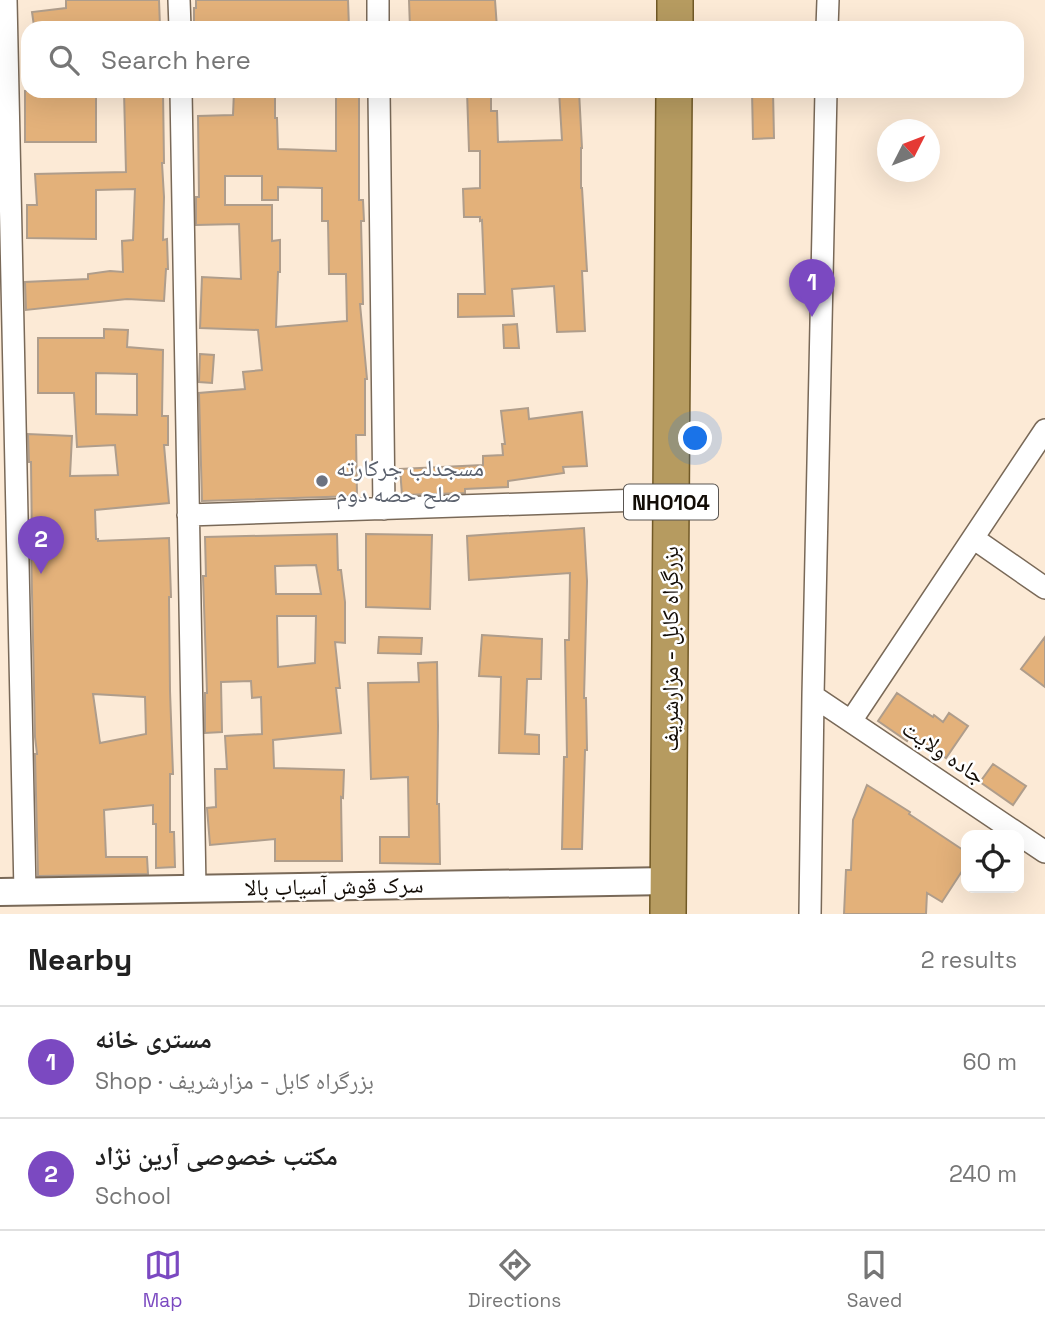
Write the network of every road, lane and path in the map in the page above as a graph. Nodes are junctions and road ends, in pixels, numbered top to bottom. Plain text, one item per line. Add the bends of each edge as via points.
1 (6, 0) edge
2 (179, 0) edge
3 (378, 0) edge
4 (675, 0) edge
5 (828, 0) edge
6 (180, 21) edge
7 (379, 21) edge
8 (675, 21) edge
9 (827, 21) edge
10 (181, 98) edge
11 (379, 98) edge
12 (674, 98) edge
13 (826, 98) edge
14 (1045, 430) edge
15 (671, 499) junction
16 (384, 509) junction
17 (188, 515) junction
18 (973, 538) junction
19 (1045, 588) edge
20 (813, 696) junction
21 (851, 721) junction
22 (1045, 852) edge
23 (195, 889) junction
24 (13, 892) edge
25 (668, 897) edge
26 (810, 914) edge

1 - 24 street
2 - 6 street
3 - 7 street
4 - 8 highway
5 - 9 street
10 - 17 street
11 - 16 street
12 - 15 highway, بزرگراه کابل - مزارشریف / NH0104
13 - 20 street
14 - 18 street
15 - 16 street
15 - 25 highway, بزرگراه کابل - مزارشریف / NH0104
16 - 17 street
17 - 23 street
18 - 19 street
18 - 21 street
20 - 21 street, جاده ولایت
20 - 26 street
21 - 22 street, جاده ولایت
23 - 24 street, سرک قوش آسیاب بالا
23 - 25 street, سرک قوش آسیاب بالا

